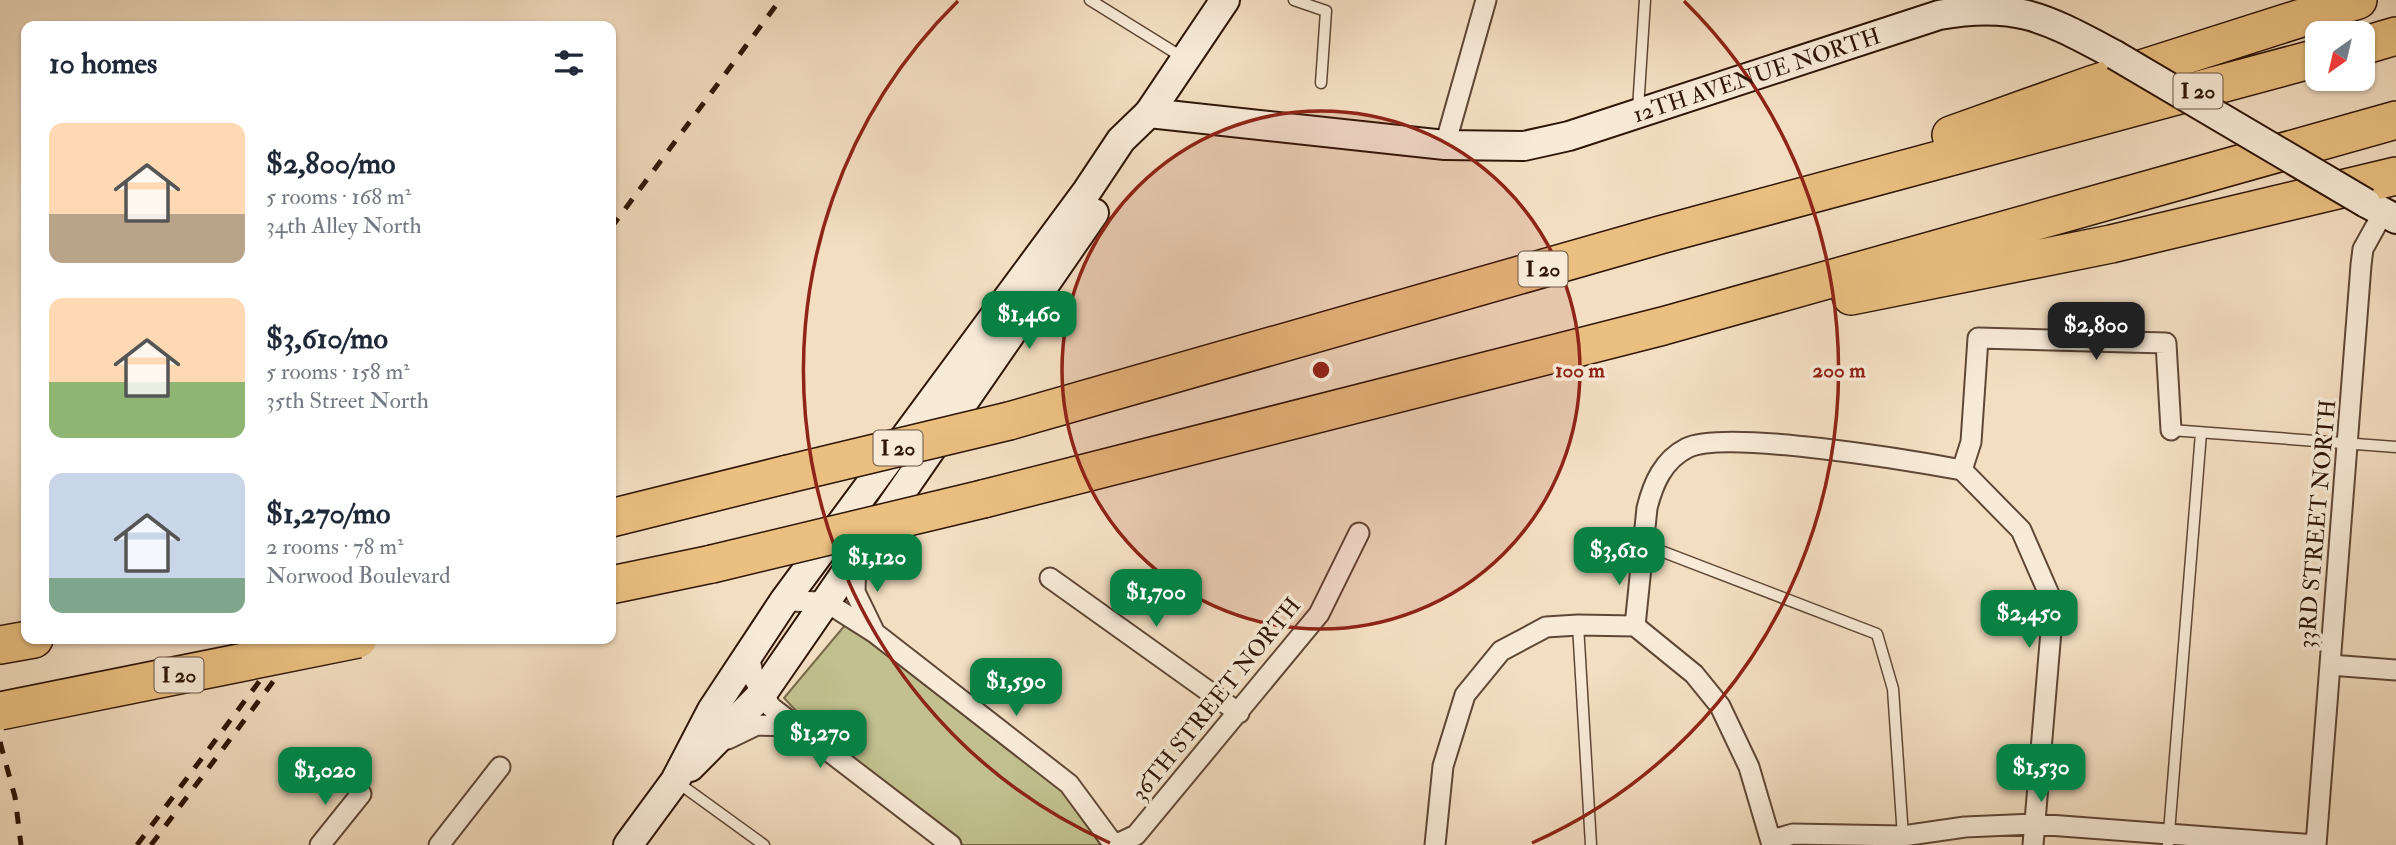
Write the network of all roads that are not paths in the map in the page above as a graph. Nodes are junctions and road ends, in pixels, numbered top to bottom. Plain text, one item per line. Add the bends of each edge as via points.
1 (1090, 0) edge
2 (1226, 0) edge
3 (1294, 0) edge
4 (1486, 0) edge
5 (1645, 0) edge
6 (2358, 0) edge
7 (2396, 36) edge
8 (2375, 42) edge
9 (1186, 59) junction
10 (2305, 61) edge
11 (1321, 83) dead end
12 (1149, 113) junction
13 (1637, 113) junction
14 (2396, 120) edge
15 (1445, 145) junction
16 (2396, 166) edge
17 (2396, 176) edge
18 (2382, 212) edge
19 (1660, 235) junction
20 (2144, 236) junction
21 (1663, 326) junction
22 (2171, 430) joint
23 (2201, 433) junction
24 (2348, 444) junction
25 (2396, 447) edge
26 (1962, 470) junction
27 (616, 517) edge
28 (1360, 533) dead end
29 (1643, 552) junction
30 (856, 561) junction
31 (1050, 578) dead end
32 (616, 584) edge
33 (784, 601) junction
34 (826, 603) junction
35 (1578, 625) junction
36 (1635, 626) junction
37 (875, 633) junction
38 (21, 641) edge
39 (333, 644) edge
40 (0, 645) edge
41 (749, 654) junction
42 (2330, 665) junction
43 (2396, 670) edge
44 (762, 694) junction
45 (0, 711) edge
46 (1239, 713) junction
47 (793, 726) junction
48 (711, 748) junction
49 (500, 767) dead end
50 (675, 781) junction
51 (361, 794) dead end
52 (2035, 824) junction
53 (2169, 839) edge
54 (1902, 841) edge
55 (1772, 842) edge
56 (320, 845) edge
57 (439, 845) edge
58 (628, 845) edge
59 (764, 845) edge
60 (951, 845) edge
61 (1114, 845) edge
62 (1435, 845) edge
63 (1591, 845) edge
64 (2033, 845) edge
65 (2316, 845) edge

1 - 9 lane
2 - 9 street
3 - 11 lane via 1326,11
4 - 15 street
5 - 13 lane
6 - 19 highway via 2091,85
7 - 8 highway
9 - 12 street
10 - 19 highway, I 20
12 - 15 street, 12TH AVENUE NORTH
12 - 30 street via 1134,154
12 - 33 street via 1121,140
13 - 15 street, 12TH AVENUE NORTH via 1524,146
13 - 18 street, 12TH AVENUE NORTH, bridge via 1940,15 2009,9 2038,17 2115,55
14 - 21 highway
16 - 20 highway
17 - 20 highway
18 - 24 street, 33RD STREET NORTH via 2363,249
19 - 27 highway, I 20, bridge via 1009,421
20 - 21 highway via 1793,309
21 - 32 highway, bridge via 983,499
22 - 23 lane
22 - 26 street via 2165,343 1978,338 1971,442
23 - 24 lane
23 - 53 lane
24 - 25 lane
24 - 42 street, 33RD STREET NORTH
26 - 29 street via 1803,447 1720,443 1688,447 1661,470 1652,489
26 - 52 street via 2021,530 2049,594 2051,631
28 - 46 street, 36TH STREET NORTH via 1319,614
29 - 36 street
29 - 54 lane via 1661,551 1877,634 1893,689
30 - 34 street
30 - 37 street via 855,592
31 - 46 street
33 - 34 street
33 - 41 street
34 - 37 street
34 - 44 street
35 - 36 street
35 - 62 street via 1546,627 1501,651 1465,695 1443,766
35 - 63 lane
36 - 55 street via 1694,674 1720,706 1749,767
37 - 61 street via 1069,784
38 - 40 highway
39 - 45 highway, I 20, bridge
41 - 44 street
41 - 50 street via 712,710
42 - 43 street
42 - 65 street, 33RD STREET NORTH
44 - 47 street
44 - 48 street
46 - 61 street, 36TH STREET NORTH via 1136,835
47 - 48 street via 757,725
47 - 60 street
48 - 50 street
49 - 57 street
50 - 58 street
50 - 59 lane
51 - 56 street
52 - 53 street
52 - 54 street via 1965,827
52 - 64 street
53 - 65 street
54 - 55 street via 1793,834

